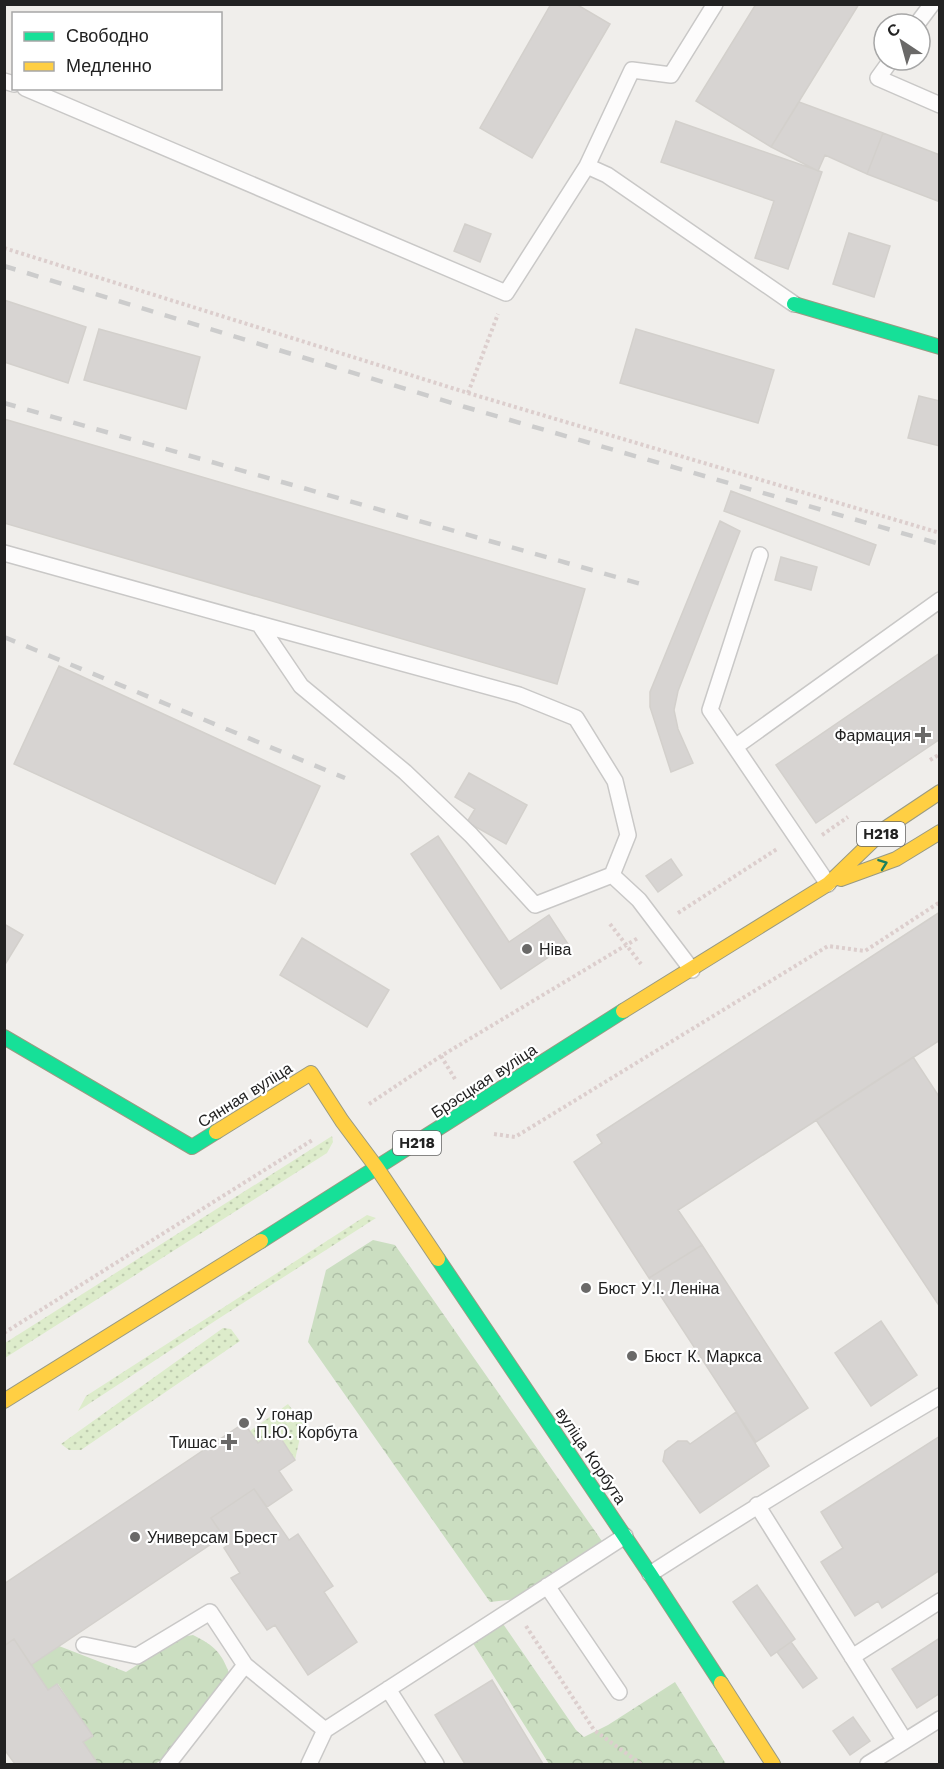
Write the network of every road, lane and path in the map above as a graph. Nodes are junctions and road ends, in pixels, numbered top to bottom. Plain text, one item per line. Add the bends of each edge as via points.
1 (715, 4) edge
2 (882, 72) edge
3 (30, 90) edge
4 (939, 105) edge
5 (587, 166) junction
6 (4, 248) edge
7 (506, 293) junction
8 (794, 304) joint
9 (939, 347) edge
10 (468, 393) junction
11 (939, 533) edge
12 (4, 553) edge
13 (760, 555) dead end
14 (939, 600) edge
15 (259, 624) junction
16 (735, 747) junction
17 (939, 754) edge
18 (930, 760) dead end
19 (939, 792) edge
20 (853, 814) dead end
21 (939, 832) edge
22 (804, 847) junction
23 (612, 875) junction
24 (828, 884) junction
25 (939, 902) edge
26 (610, 924) dead end
27 (658, 926) junction
28 (626, 945) junction
29 (692, 970) junction
30 (660, 988) junction
31 (4, 1037) edge
32 (342, 1121) junction
33 (490, 1133) dead end
34 (377, 1168) junction
35 (4, 1333) edge
36 (939, 1396) edge
37 (4, 1401) edge
38 (758, 1505) junction
39 (625, 1536) junction
40 (650, 1574) junction
41 (547, 1586) junction
42 (939, 1601) edge
43 (514, 1608) junction
44 (84, 1645) dead end
45 (852, 1657) junction
46 (244, 1665) junction
47 (388, 1689) junction
48 (619, 1692) dead end
49 (939, 1719) edge
50 (325, 1730) junction
51 (905, 1741) junction
52 (168, 1764) edge
53 (309, 1764) edge
54 (436, 1764) edge
55 (641, 1764) edge
56 (773, 1764) edge
57 (868, 1764) edge

1 - 5 lane via 671,75 632,70
2 - 4 lane via 878,78
3 - 7 lane
5 - 7 lane
5 - 8 lane via 607,175
6 - 10 path
7 - 10 path
8 - 9 street
10 - 11 path
12 - 15 lane
13 - 16 lane via 710,710
14 - 16 lane
15 - 23 lane via 301,686 405,772 471,835 535,905
15 - 23 lane via 519,694 576,718 615,781 628,834
16 - 22 lane
17 - 18 path
19 - 24 street, Брэсцкая вуліца / Н218 via 886,828
20 - 22 path
24 -> 21 street, Брэсцкая вуліца / Н218 via 896,859
22 - 24 lane
22 - 27 path via 782,846
23 - 27 lane via 639,900
24 - 29 street, Брэсцкая вуліца / Н218
25 - 33 path via 865,951 828,946 515,1137
26 - 28 path
27 - 28 path
27 - 29 lane
28 - 30 path
28 - 32 path via 441,1056
29 - 30 street, Брэсцкая вуліца / Н218
30 - 34 street, Брэсцкая вуліца / Н218
31 - 32 street, Сянная вуліца via 192,1147 311,1073
32 - 34 street, Сянная вуліца
32 - 35 path
34 - 37 street, Брэсцкая вуліца / Н218
34 - 39 street, вуліца Корбута
36 - 38 lane
38 - 40 lane
38 - 45 lane
39 - 40 street, вуліца Корбута
39 - 41 lane
40 - 56 street, вуліца Корбута
41 - 43 lane
41 - 48 lane
42 - 45 lane
43 - 47 lane
43 - 55 path via 594,1730
44 - 46 lane via 137,1656 210,1612
45 - 51 lane
46 - 50 lane
46 - 52 lane
47 - 50 lane
47 - 54 lane
49 - 51 lane
50 - 53 lane
51 - 57 lane

